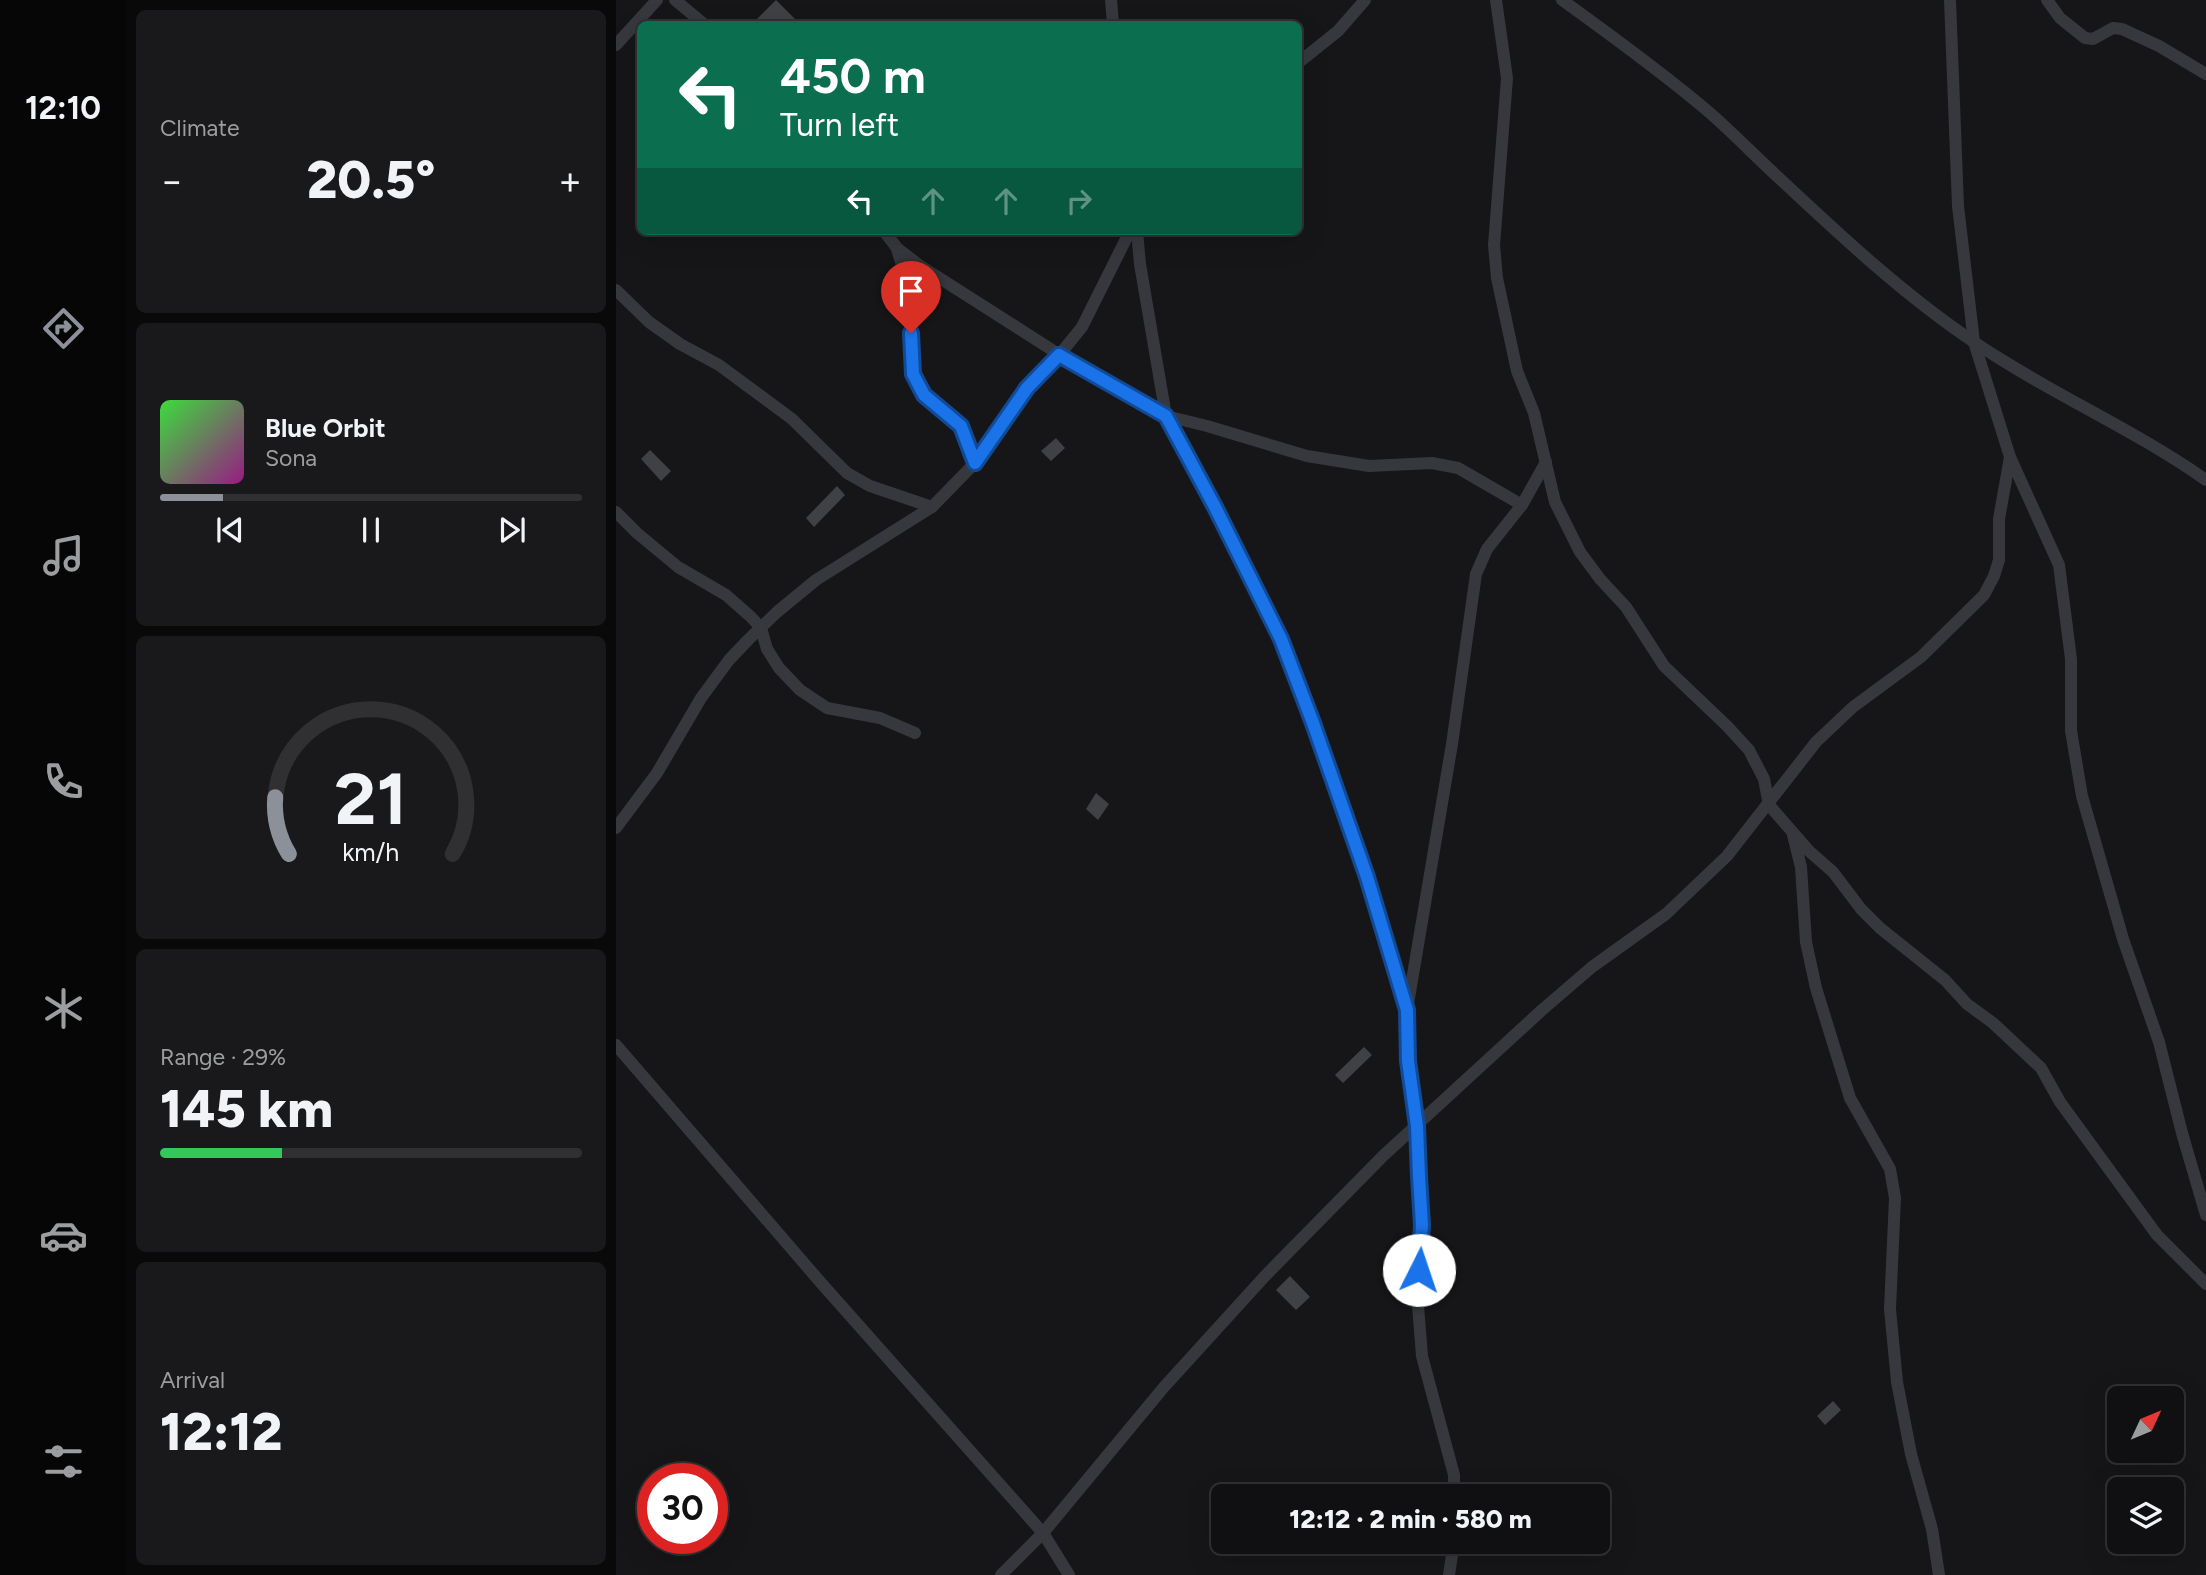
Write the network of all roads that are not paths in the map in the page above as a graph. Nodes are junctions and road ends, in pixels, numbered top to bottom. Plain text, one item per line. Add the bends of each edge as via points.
1 (657, 0) edge
2 (675, 0) edge
3 (1111, 0) edge
4 (1365, 0) edge
5 (1496, 0) edge
6 (1562, 0) edge
7 (1950, 0) edge
8 (2047, 0) edge
9 (638, 21) edge
10 (700, 21) edge
11 (1113, 21) edge
12 (637, 22) edge
13 (616, 45) edge
14 (1302, 60) edge
15 (2206, 74) edge
16 (887, 235) edge
17 (1128, 235) edge
18 (1137, 235) edge
19 (897, 248) junction
20 (616, 290) edge
21 (1974, 342) junction
22 (1059, 355) junction
23 (1166, 416) junction
24 (2010, 457) junction
25 (1546, 462) junction
26 (975, 463) junction
27 (2206, 480) edge
28 (1522, 505) junction
29 (932, 507) junction
30 (616, 512) edge
31 (761, 628) junction
32 (915, 733) dead end
33 (1769, 805) junction
34 (1788, 825) junction
35 (616, 828) edge
36 (1407, 1010) junction
37 (616, 1045) edge
38 (1417, 1126) junction
39 (2206, 1214) edge
40 (2206, 1284) edge
41 (1454, 1484) edge
42 (1043, 1533) junction
43 (1452, 1554) edge
44 (1001, 1575) edge
45 (1069, 1575) edge
46 (1449, 1575) edge
47 (1939, 1575) edge

1 - 9 street
2 - 10 street
3 - 11 street
4 - 14 street via 1338,31
5 - 25 street via 1507,78 1494,245 1497,278 1517,371
6 - 21 street via 1711,114 1882,272
7 - 21 street via 1958,206
8 - 15 street via 2060,18 2085,38 2122,29
12 - 13 street
16 - 19 street
17 - 22 street via 1082,327
18 - 23 street
19 - 22 street
19 - 26 street via 911,294 913,374 924,395 961,426
20 - 29 street via 649,322 719,365 792,419 847,473 870,486
21 - 24 street
21 - 27 street
22 - 23 street
22 - 26 street via 1027,388
23 - 28 street via 1307,456 1369,466 1432,463 1458,468
23 - 36 street via 1281,639 1362,864
24 - 33 street via 1999,519 1998,560 1984,595 1921,657 1833,725
24 - 39 street via 2059,565 2071,659 2071,731 2082,796 2123,939 2159,1042
25 - 28 street
25 - 33 street via 1555,502 1580,552 1626,607 1664,666 1749,750 1764,779
26 - 29 street
28 - 36 street via 1487,550 1476,574
29 - 31 street via 816,580
30 - 31 street via 678,567 726,595
31 - 32 street via 773,659 800,690 827,708 880,718
31 - 35 street via 701,698 657,773
33 - 34 street
33 - 38 street via 1727,856 1666,914 1582,976
34 - 40 street via 1880,928 2041,1068 2060,1102 2149,1225
34 - 47 street via 1801,867 1806,942 1816,988 1850,1098 1885,1160 1895,1198 1890,1309 1897,1382
36 - 38 street
37 - 42 street
38 - 41 street via 1422,1225 1417,1293 1422,1356
38 - 42 street via 1265,1276 1164,1387
42 - 44 street
42 - 45 street
43 - 46 street

